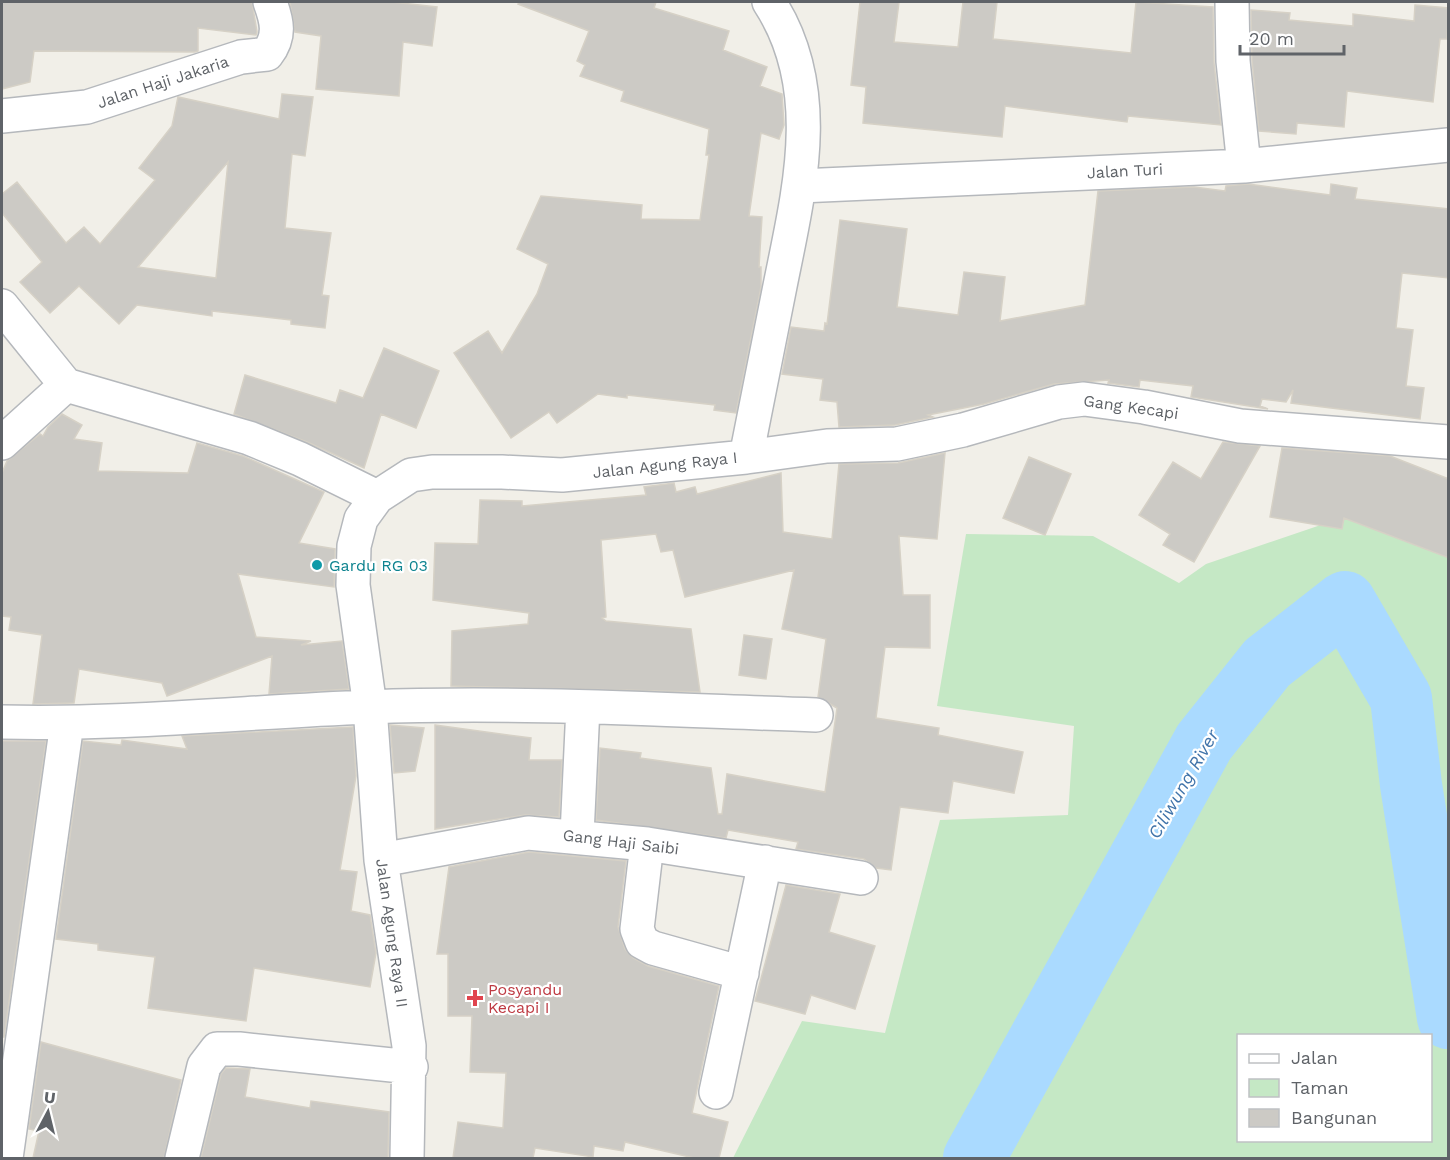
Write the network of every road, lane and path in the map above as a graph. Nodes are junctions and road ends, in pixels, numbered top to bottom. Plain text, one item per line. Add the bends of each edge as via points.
1 (270, 2) edge
2 (769, 2) edge
3 (1232, 2) edge
4 (2, 116) edge
5 (1449, 145) edge
6 (1244, 166) junction
7 (800, 186) junction
8 (2, 306) edge
9 (66, 385) junction
10 (2, 442) edge
11 (1449, 442) edge
12 (746, 457) junction
13 (377, 497) junction
14 (583, 706) junction
15 (370, 707) junction
16 (816, 715) dead end
17 (2, 722) edge
18 (67, 723) junction
19 (577, 835) junction
20 (647, 844) junction
21 (381, 860) junction
22 (765, 862) junction
23 (861, 878) dead end
24 (742, 974) junction
25 (251, 1027) dead end
26 (410, 1056) junction
27 (716, 1092) dead end
28 (6, 1158) edge
29 (182, 1158) edge
30 (407, 1158) edge

1 - 4 street, Jalan Haji Jakaria via 277,21 275,43 267,54 241,57 87,107
2 - 7 street, Jalan Agung Raya I via 783,23 799,68 805,112
3 - 6 street via 1233,61
5 - 6 street, Jalan Turi
6 - 7 street, Jalan Turi
7 - 12 street, Jalan Agung Raya I
8 - 9 street
9 - 10 street
9 - 13 street via 249,438
11 - 12 street, Gang Kecapi via 1240,426 1084,399 897,444 826,446
12 - 13 street, Jalan Agung Raya I via 562,475 432,472 411,475
13 - 15 street, Jalan Agung Raya I via 362,519 354,546 353,585
14 - 15 street
14 - 16 street
14 - 19 street
15 - 18 street
15 - 21 street, Jalan Agung Raya II
17 - 18 street
18 - 28 street
19 - 20 street, Gang Haji Saibi
19 - 21 street, Gang Haji Saibi via 528,833
20 - 22 street, Gang Haji Saibi
20 - 24 street via 637,929 640,939 653,948
21 - 26 street, Jalan Agung Raya II
22 - 23 street, Gang Haji Saibi
22 - 24 street
24 - 27 street
25 - 26 street
26 - 29 street via 217,1049 204,1066
26 - 30 street, Jalan Agung Raya II

